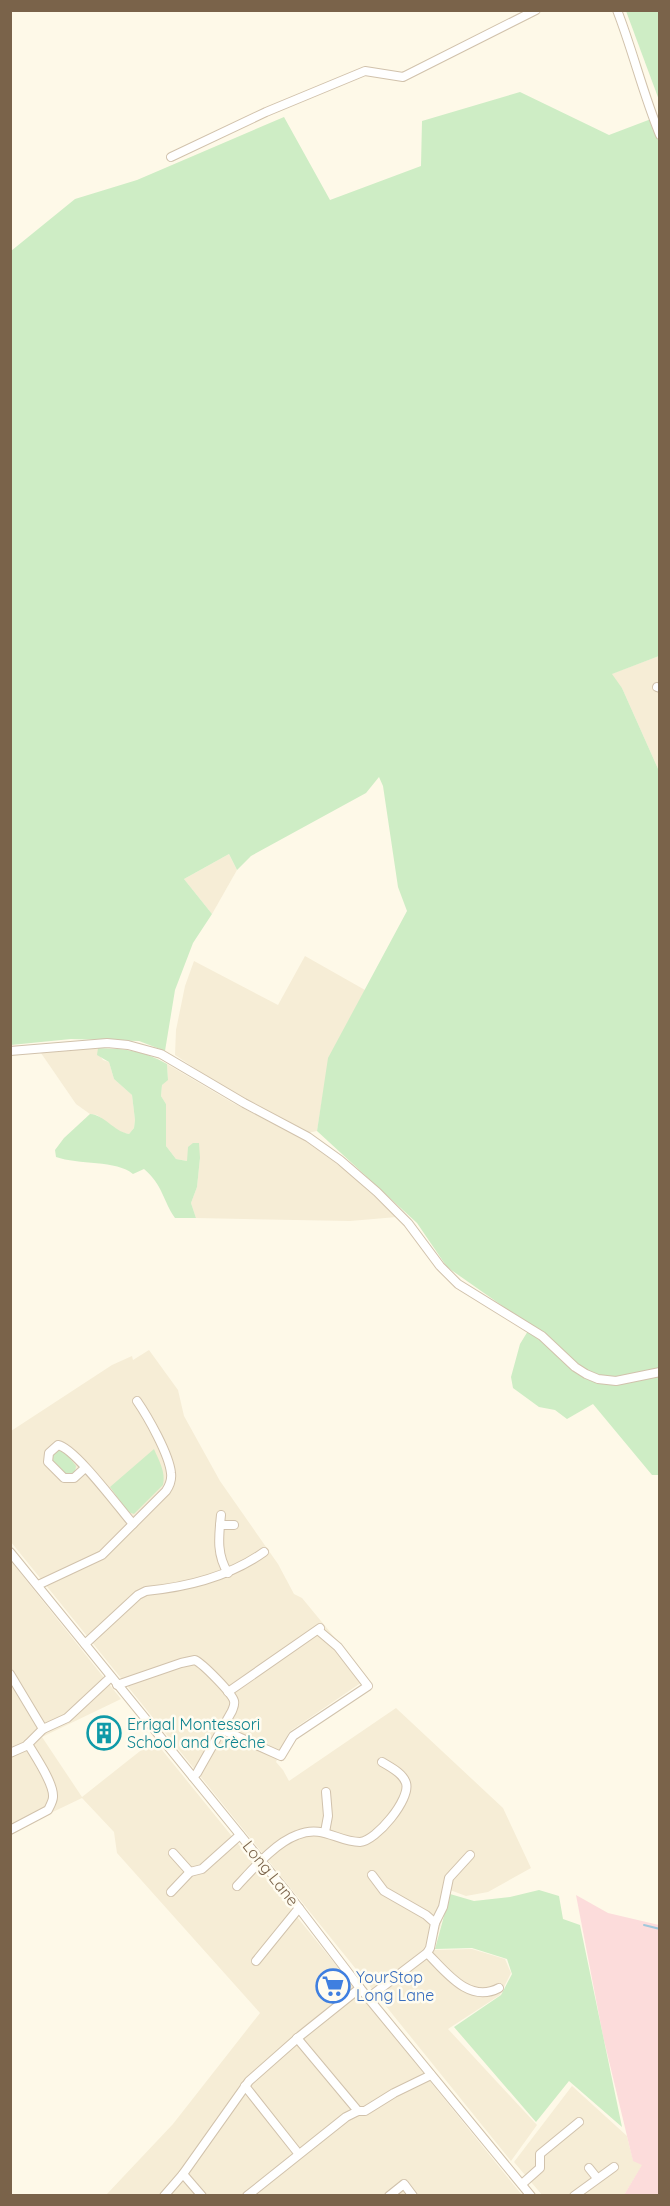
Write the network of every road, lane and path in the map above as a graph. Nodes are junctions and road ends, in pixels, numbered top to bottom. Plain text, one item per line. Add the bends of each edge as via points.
1 (536, 10) edge
2 (617, 10) edge
3 (660, 135) edge
4 (171, 157) dead end
5 (10, 1051) edge
6 (660, 1372) edge
7 (136, 1401) dead end
8 (85, 1468) junction
9 (221, 1515) dead end
10 (133, 1524) junction
11 (220, 1525) junction
12 (234, 1526) dead end
13 (10, 1552) edge
14 (264, 1552) dead end
15 (228, 1573) junction
16 (38, 1585) junction
17 (85, 1644) junction
18 (10, 1674) edge
19 (111, 1677) junction
20 (117, 1685) junction
21 (228, 1692) junction
22 (43, 1729) junction
23 (223, 1730) junction
24 (28, 1744) junction
25 (10, 1753) edge
26 (382, 1762) dead end
27 (193, 1777) junction
28 (326, 1792) dead end
29 (10, 1830) edge
30 (325, 1832) junction
31 (240, 1835) junction
32 (173, 1853) dead end
33 (470, 1855) dead end
34 (261, 1861) junction
35 (190, 1872) junction
36 (372, 1875) dead end
37 (237, 1886) dead end
38 (171, 1892) dead end
39 (299, 1908) junction
40 (435, 1923) junction
41 (427, 1953) junction
42 (256, 1961) dead end
43 (360, 1988) junction
44 (499, 1989) dead end
45 (368, 1998) junction
46 (297, 2038) junction
47 (430, 2075) junction
48 (245, 2086) junction
49 (358, 2111) junction
50 (579, 2122) dead end
51 (298, 2153) junction
52 (614, 2167) dead end
53 (589, 2168) dead end
54 (183, 2174) junction
55 (597, 2178) junction
56 (522, 2184) junction
57 (164, 2196) edge
58 (202, 2196) edge
59 (247, 2196) edge
60 (389, 2196) edge
61 (414, 2196) edge
62 (531, 2196) edge
63 (574, 2196) edge

1 - 4 street via 403,77 365,71
2 - 3 street
5 - 6 street via 107,1043 161,1054 308,1137 340,1160 408,1223 458,1284 542,1336 575,1367 598,1379 616,1381
7 - 10 street via 172,1475 166,1491
8 - 8 street via 64,1447 58,1445 49,1452 48,1462 64,1478 74,1478
8 - 10 street
9 - 11 street
10 - 16 street via 98,1558
11 - 12 street
11 - 15 street via 220,1554
13 - 16 street, Long Lane
14 - 15 street
15 - 17 street via 196,1584 146,1591
16 - 17 street, Long Lane
17 - 19 street, Long Lane
18 - 22 street
19 - 20 street, Long Lane
19 - 22 street via 67,1718
20 - 21 street via 195,1660
20 - 27 street, Long Lane
21 - 23 street via 234,1707
21 - 23 street via 319,1628 368,1686 293,1736 281,1760
22 - 24 street
23 - 27 street
24 - 25 street
24 - 29 street via 53,1798 43,1815
26 - 30 street via 399,1773 407,1790 385,1824 359,1842
27 - 31 street, Long Lane
28 - 30 street
30 - 34 street via 294,1836
31 - 34 street, Long Lane
31 - 35 street via 202,1869
32 - 35 street
33 - 40 street via 448,1878
34 - 37 street
34 - 39 street, Long Lane
35 - 38 street
36 - 40 street via 394,1899
39 - 42 street
39 - 43 street, Long Lane
40 - 41 street
41 - 44 street via 470,1991 481,1994
41 - 45 street
43 - 45 street, Long Lane
43 - 46 street
45 - 47 street, Long Lane
46 - 48 street
46 - 49 street
47 - 49 street
47 - 56 street, Long Lane
48 - 51 street
48 - 54 street
49 - 51 street
50 - 56 street via 540,2154 540,2168
51 - 59 street
52 - 55 street
53 - 55 street
54 - 57 street
54 - 58 street
55 - 63 street
56 - 62 street, Long Lane
60 - 61 street via 404,2184

